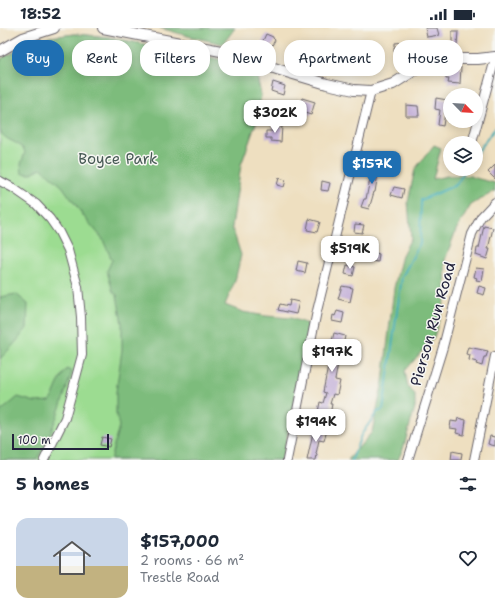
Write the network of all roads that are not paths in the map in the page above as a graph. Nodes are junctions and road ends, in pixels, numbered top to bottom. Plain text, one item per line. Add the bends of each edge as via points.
1 (54, 28) edge
2 (103, 28) edge
3 (0, 51) edge
4 (495, 58) edge
5 (370, 91) junction
6 (474, 136) edge
7 (0, 181) edge
8 (495, 202) edge
9 (495, 356) edge
10 (44, 460) edge
11 (287, 460) edge
12 (408, 460) edge
13 (474, 460) edge

1 - 3 main road via 23,38
2 - 5 main road via 226,52 327,84
4 - 5 main road via 436,60 393,84
4 - 6 street
5 - 11 street via 317,311
7 - 10 street via 36,204 50,219 68,250 78,287 82,317 82,355 65,418
8 - 12 street, Pierson Run Road via 480,217 472,234 443,347
9 - 13 street

